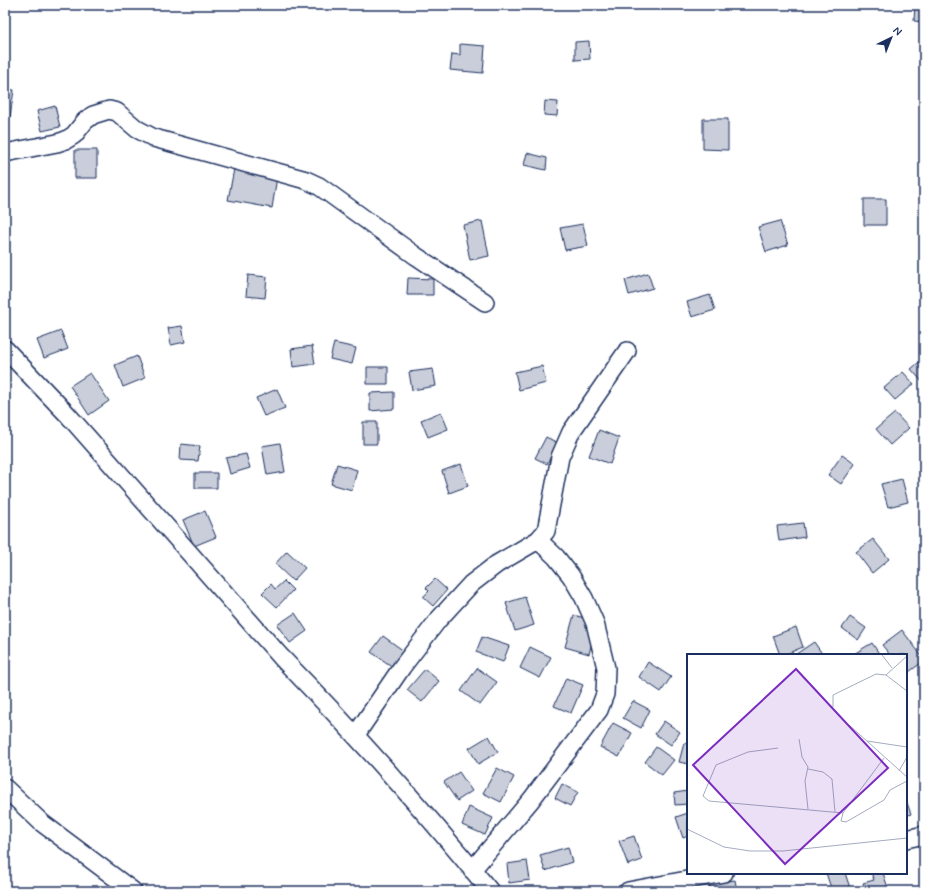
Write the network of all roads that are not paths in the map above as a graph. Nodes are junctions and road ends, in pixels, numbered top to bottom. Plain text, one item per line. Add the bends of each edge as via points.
1 (5, 153) edge
2 (486, 302) dead end
3 (5, 349) edge
4 (627, 351) dead end
5 (538, 540) junction
6 (355, 736) junction
7 (5, 788) edge
8 (924, 835) edge
9 (907, 839) edge
10 (472, 870) junction
11 (719, 874) edge
12 (133, 891) edge
13 (490, 891) edge
14 (628, 891) edge

1 - 2 street via 66,140 93,115 109,110 117,112 137,129 154,138 306,180 319,186 416,256
3 - 6 street via 68,415 281,657
4 - 5 street via 571,432 560,457 546,531
5 - 6 street via 497,564 471,584 411,655
5 - 10 street via 556,556 571,576 595,623 606,668 605,694 599,710 536,794
6 - 10 street
7 - 12 street via 42,823
8 - 9 street
10 - 13 street
11 - 14 street

